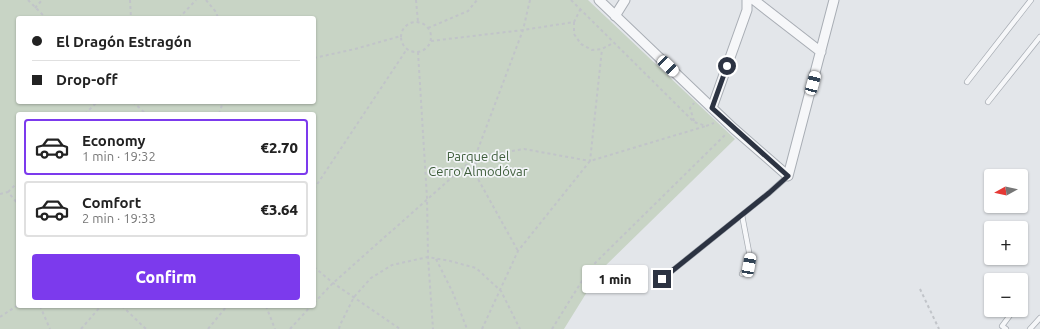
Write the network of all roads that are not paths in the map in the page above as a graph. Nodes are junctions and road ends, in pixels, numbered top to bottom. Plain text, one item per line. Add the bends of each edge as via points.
1 (599, 0) edge
2 (625, 0) edge
3 (747, 0) edge
4 (754, 0) edge
5 (834, 0) edge
6 (1031, 0) edge
7 (615, 16) junction
8 (1040, 37) edge
9 (821, 52) junction
10 (967, 82) dead end
11 (988, 102) dead end
12 (712, 108) junction
13 (788, 176) junction
14 (742, 214) junction
15 (742, 274) dead end
16 (662, 279) dead end
17 (1010, 317) edge
18 (1040, 318) edge
19 (1004, 328) edge
20 (1030, 329) edge

1 - 7 street
2 - 7 street
3 - 12 street via 747,10
4 - 9 street
5 - 9 street
6 - 10 lane
7 - 12 street
8 - 11 lane
9 - 13 street
12 - 13 street
13 - 14 lane
14 - 15 lane via 750,257 749,265
14 - 16 lane
17 - 19 lane
18 - 20 lane

